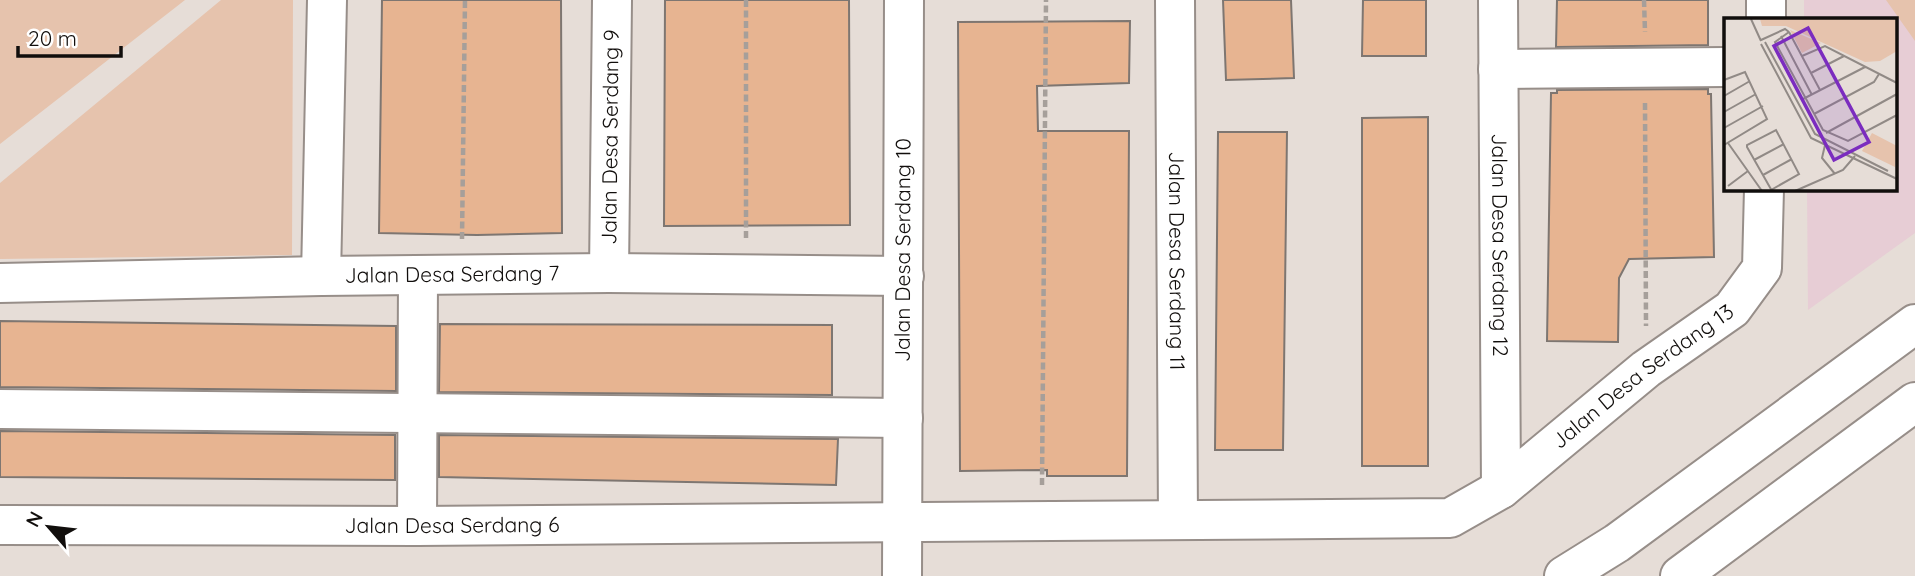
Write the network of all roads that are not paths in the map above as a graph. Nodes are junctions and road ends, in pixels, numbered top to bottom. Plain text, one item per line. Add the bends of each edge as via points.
1 (327, 0) edge
2 (612, 0) edge
3 (904, 0) edge
4 (914, 0) edge
5 (1175, 0) edge
6 (1498, 0) edge
7 (1766, 0) edge
8 (1766, 18) edge
9 (1724, 67) edge
10 (1498, 69) junction
11 (1764, 191) edge
12 (609, 273) junction
13 (418, 275) junction
14 (321, 276) junction
15 (904, 276) junction
16 (0, 283) edge
17 (1915, 324) edge
18 (1915, 402) edge
19 (0, 409) edge
20 (417, 413) junction
21 (903, 418) junction
22 (1501, 489) junction
23 (903, 511) junction
24 (1450, 518) joint
25 (1178, 520) junction
26 (0, 526) edge
27 (417, 526) junction
28 (902, 576) edge
29 (1564, 576) edge
30 (1680, 576) edge

1 - 14 street
2 - 12 street, Jalan Desa Serdang 9
3 - 4 street
3 - 15 street, Jalan Desa Serdang 10
5 - 25 street, Jalan Desa Serdang 11
6 - 10 street, Jalan Desa Serdang 12
7 - 8 street
9 - 10 street
10 - 22 street, Jalan Desa Serdang 12
11 - 22 street, Jalan Desa Serdang 13 via 1762,268 1732,309 1646,369
12 - 13 street, Jalan Desa Serdang 7
12 - 15 street, Jalan Desa Serdang 7
13 - 14 street, Jalan Desa Serdang 7
13 - 20 street
14 - 16 street, Jalan Desa Serdang 7
15 - 21 street, Jalan Desa Serdang 10
17 - 29 street via 1617,543
18 - 30 street
19 - 20 street
20 - 21 street
20 - 27 street
21 - 23 street, Jalan Desa Serdang 10
22 - 24 street, Jalan Desa Serdang 13
23 - 25 street, Jalan Desa Serdang 6 via 1041,521
23 - 27 street, Jalan Desa Serdang 6
23 - 28 street, Jalan Desa Serdang 10
24 - 25 street, Jalan Desa Serdang 6
26 - 27 street, Jalan Desa Serdang 6

